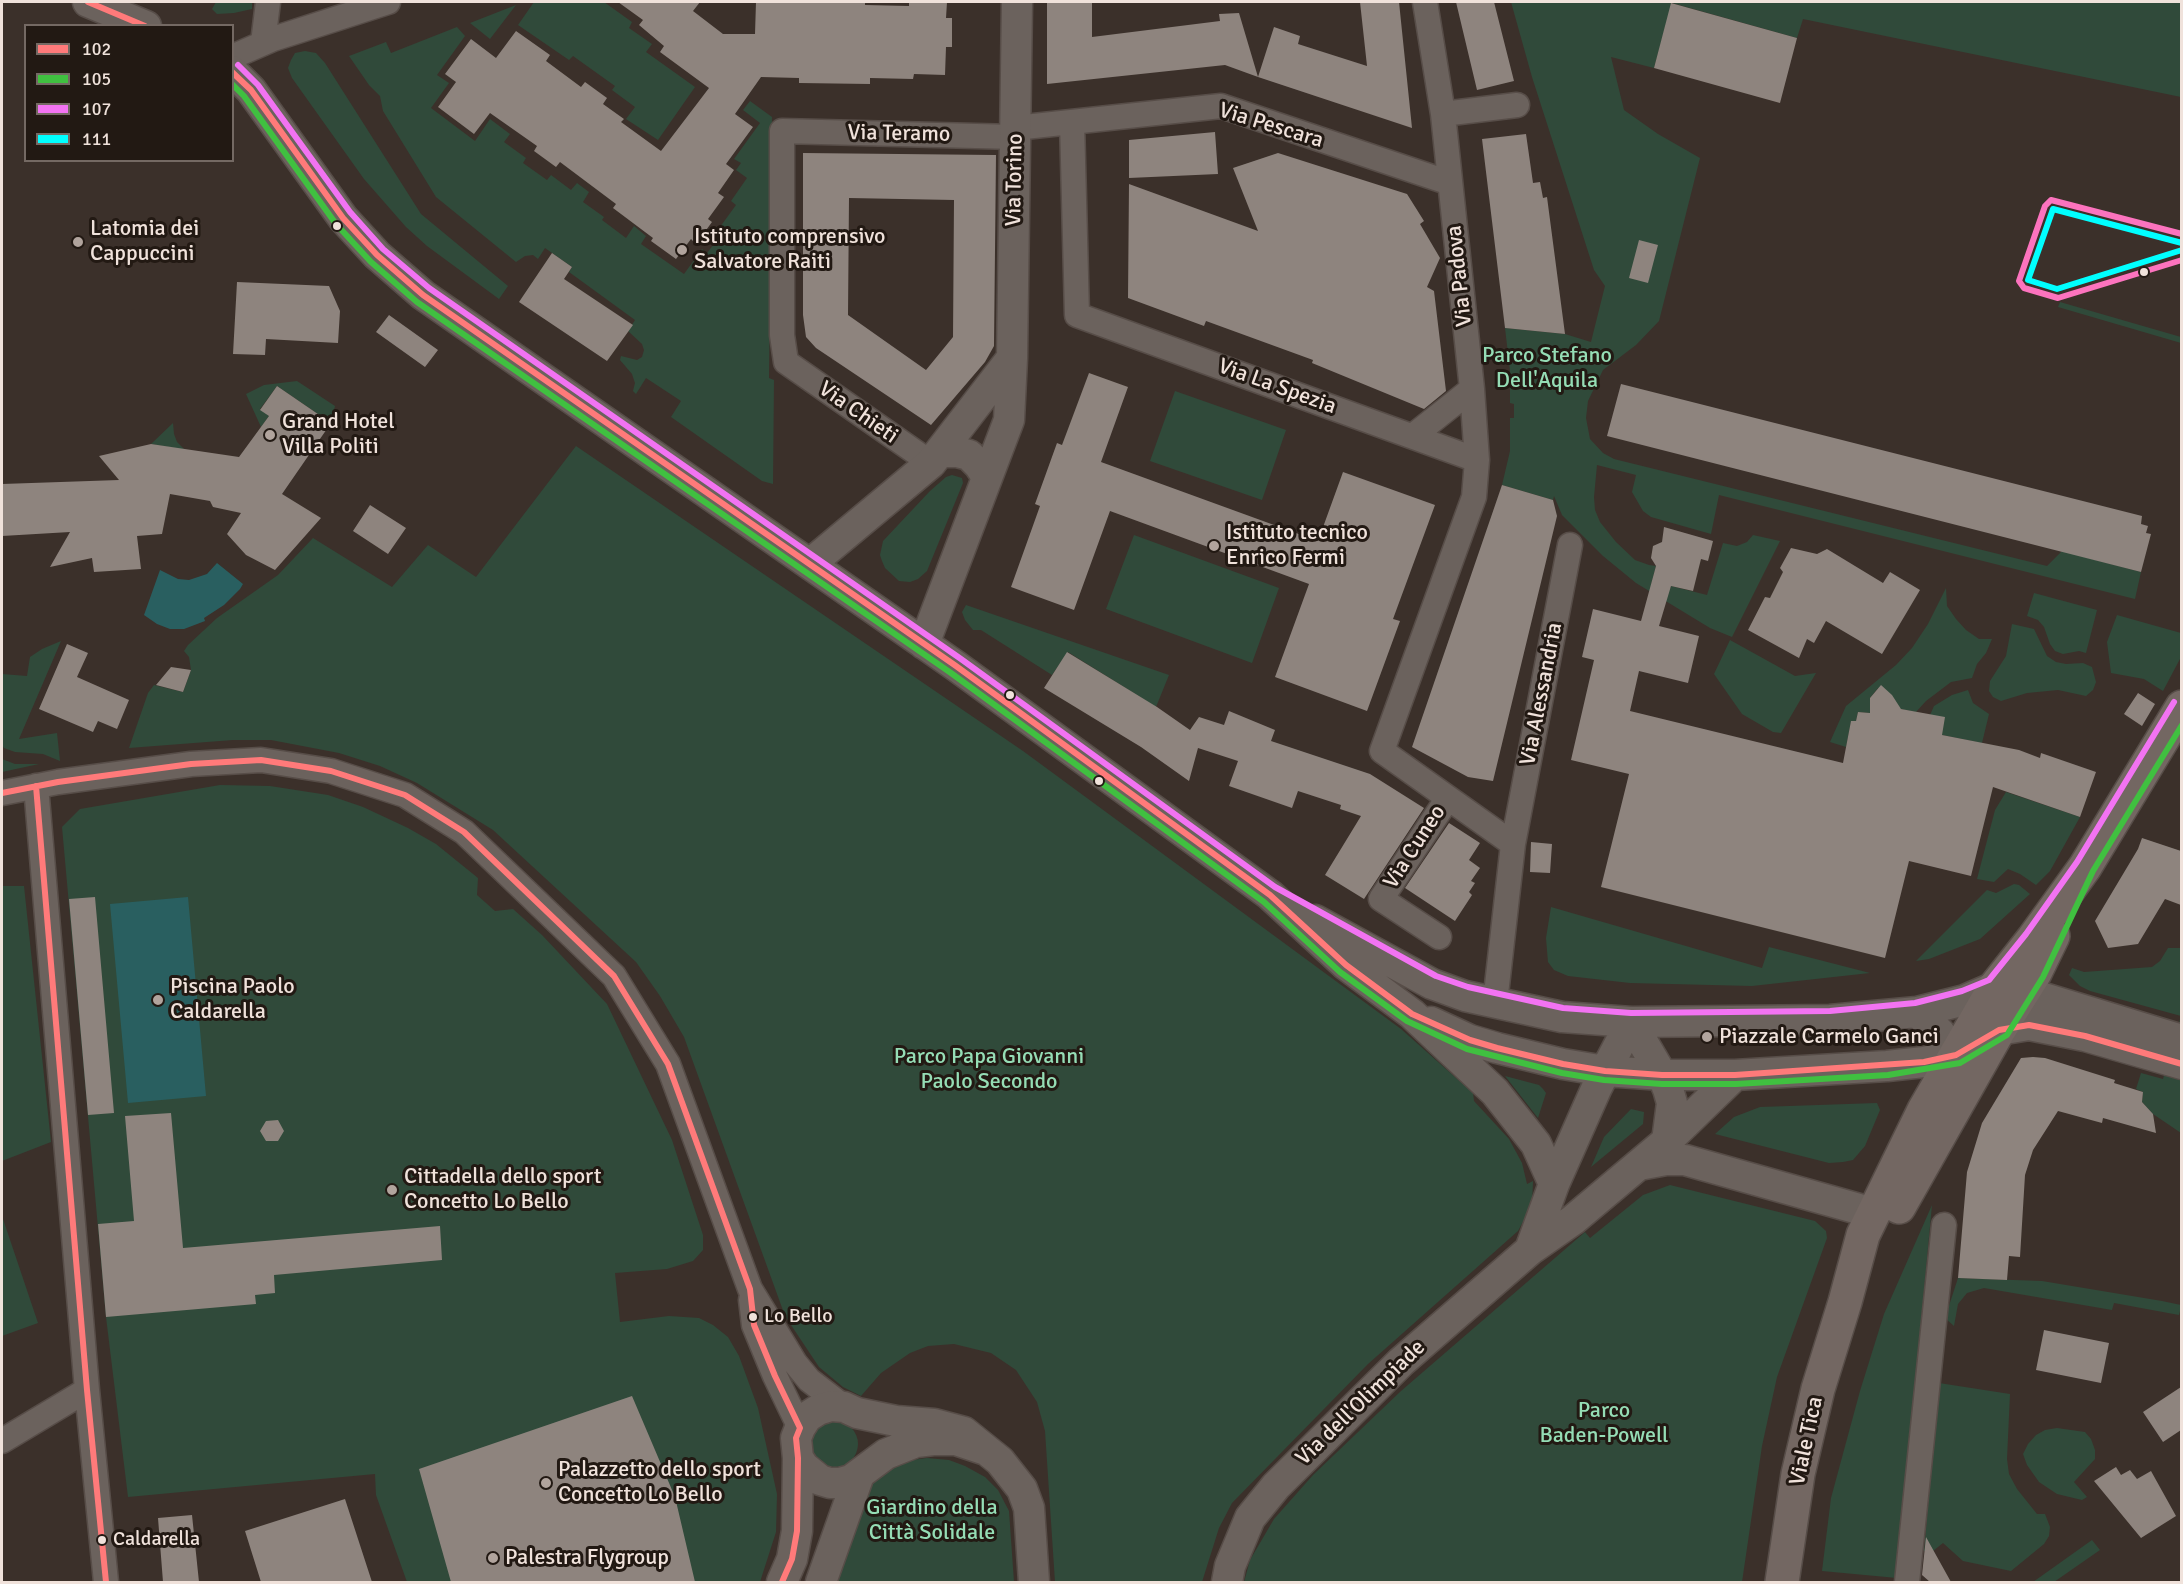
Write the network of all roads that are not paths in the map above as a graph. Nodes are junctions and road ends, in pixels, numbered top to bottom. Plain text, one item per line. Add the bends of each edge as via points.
1 (88, 2) edge
2 (268, 2) edge
3 (388, 2) edge
4 (1017, 2) edge
5 (1425, 2) edge
6 (141, 24) edge
7 (263, 43) junction
8 (234, 56) edge
9 (234, 73) edge
10 (1517, 105) dead end
11 (1443, 114) junction
12 (1072, 122) junction
13 (1015, 132) junction
14 (1450, 183) junction
15 (1012, 358) junction
16 (786, 362) joint
17 (1472, 390) junction
18 (1413, 436) junction
19 (936, 458) junction
20 (1477, 460) junction
21 (987, 477) junction
22 (1570, 545) dead end
23 (810, 564) junction
24 (924, 644) junction
25 (2181, 707) edge
26 (36, 786) junction
27 (2, 793) edge
28 (1448, 798) junction
29 (1513, 844) junction
30 (1270, 895) junction
31 (1439, 937) dead end
32 (2008, 990) junction
33 (1495, 1003) junction
34 (1917, 1012) junction
35 (1412, 1014) junction
36 (1631, 1022) junction
37 (1999, 1030) junction
38 (2177, 1050) edge
39 (1956, 1056) junction
40 (1887, 1066) junction
41 (1605, 1071) junction
42 (1662, 1075) junction
43 (1735, 1075) junction
44 (1966, 1086) junction
45 (1924, 1110) junction
46 (1667, 1141) junction
47 (1639, 1165) junction
48 (1554, 1184) junction
49 (1873, 1213) junction
50 (1944, 1225) dead end
51 (1530, 1250) junction
52 (750, 1289) junction
53 (1845, 1302) junction
54 (87, 1390) junction
55 (851, 1410) junction
56 (800, 1428) junction
57 (2, 1441) edge
58 (986, 1450) junction
59 (798, 1458) junction
60 (863, 1471) junction
61 (106, 1582) edge
62 (782, 1582) edge
63 (821, 1582) edge
64 (1034, 1582) edge
65 (1227, 1582) edge
66 (1782, 1582) edge
67 (1907, 1582) edge

1 - 6 street
2 - 7 street
3 - 7 street
4 - 13 street, Via Torino
5 - 11 street, Via Padova
7 - 8 street
9 - 23 street via 251,90 343,218 377,255 423,295
10 - 11 street
11 - 14 street, Via Padova
12 - 13 street, Via Pescara
12 - 14 street, Via Pescara via 1221,106
12 - 18 street, Via La Spezia via 1077,315
13 - 15 street, Via Torino
13 - 16 street, Via Teramo via 782,132 782,335
14 - 17 street, Via Padova
15 - 19 street
15 - 21 street, Via Torino via 1009,420
16 - 19 street, Via Chieti
17 - 18 street
17 - 20 street, Via Padova
18 - 20 street, Via La Spezia
19 - 21 street via 957,452 969,455
19 - 23 street
20 - 28 street, Via Padova via 1474,497 1382,751
21 - 24 street, Via Torino
22 - 29 street, Via Alessandria
23 - 24 street
24 - 30 street
25 - 32 main road via 2085,867 2033,939
26 - 27 street
26 - 52 street via 191,764 261,760 331,771 405,795 464,832 614,976 668,1064
26 - 54 street
28 - 29 street
28 - 31 street, Via Cuneo via 1381,899
29 - 33 street, Via Alessandria
30 - 33 street via 1432,984
30 - 35 street via 1346,964
32 - 34 street
32 - 37 main road
32 - 38 street via 2044,998
32 - 39 main road
33 - 36 street via 1562,1017
34 - 36 street via 1830,1020
34 - 39 street via 1939,1032
35 - 41 street via 1497,1048
35 - 48 street via 1495,1092 1536,1144
36 - 41 street
36 - 42 street
37 - 38 street via 2029,1025
37 - 39 street
37 - 44 main road
39 - 40 street
39 - 44 street
39 - 45 main road
40 - 43 street
40 - 45 street via 1906,1077 1919,1091
41 - 42 street
41 - 48 street
42 - 43 street
42 - 46 street via 1672,1103
43 - 46 street, Via dell'Olimpiade
44 - 53 main road
45 - 49 main road
46 - 47 street, Via dell'Olimpiade
47 - 49 street via 1685,1160
47 - 51 street, Via dell'Olimpiade
48 - 51 street
49 - 53 main road via 1863,1234
50 - 67 street
51 - 65 street, Via dell'Olimpiade via 1401,1362 1276,1486 1250,1518
52 - 55 street via 809,1380
52 - 56 street via 754,1325
53 - 66 main road, Viale Tica via 1818,1389 1798,1474
54 - 57 street
54 - 61 street
55 - 56 street via 831,1406 818,1410
55 - 58 street via 896,1421 948,1427 964,1432
55 - 60 street via 868,1424 873,1438 873,1454
56 - 59 street via 796,1438
58 - 60 street via 956,1440 933,1440 902,1446
58 - 64 street via 1013,1475 1029,1508
59 - 60 street via 820,1480 840,1483
59 - 62 street via 797,1531 792,1559
60 - 63 street

